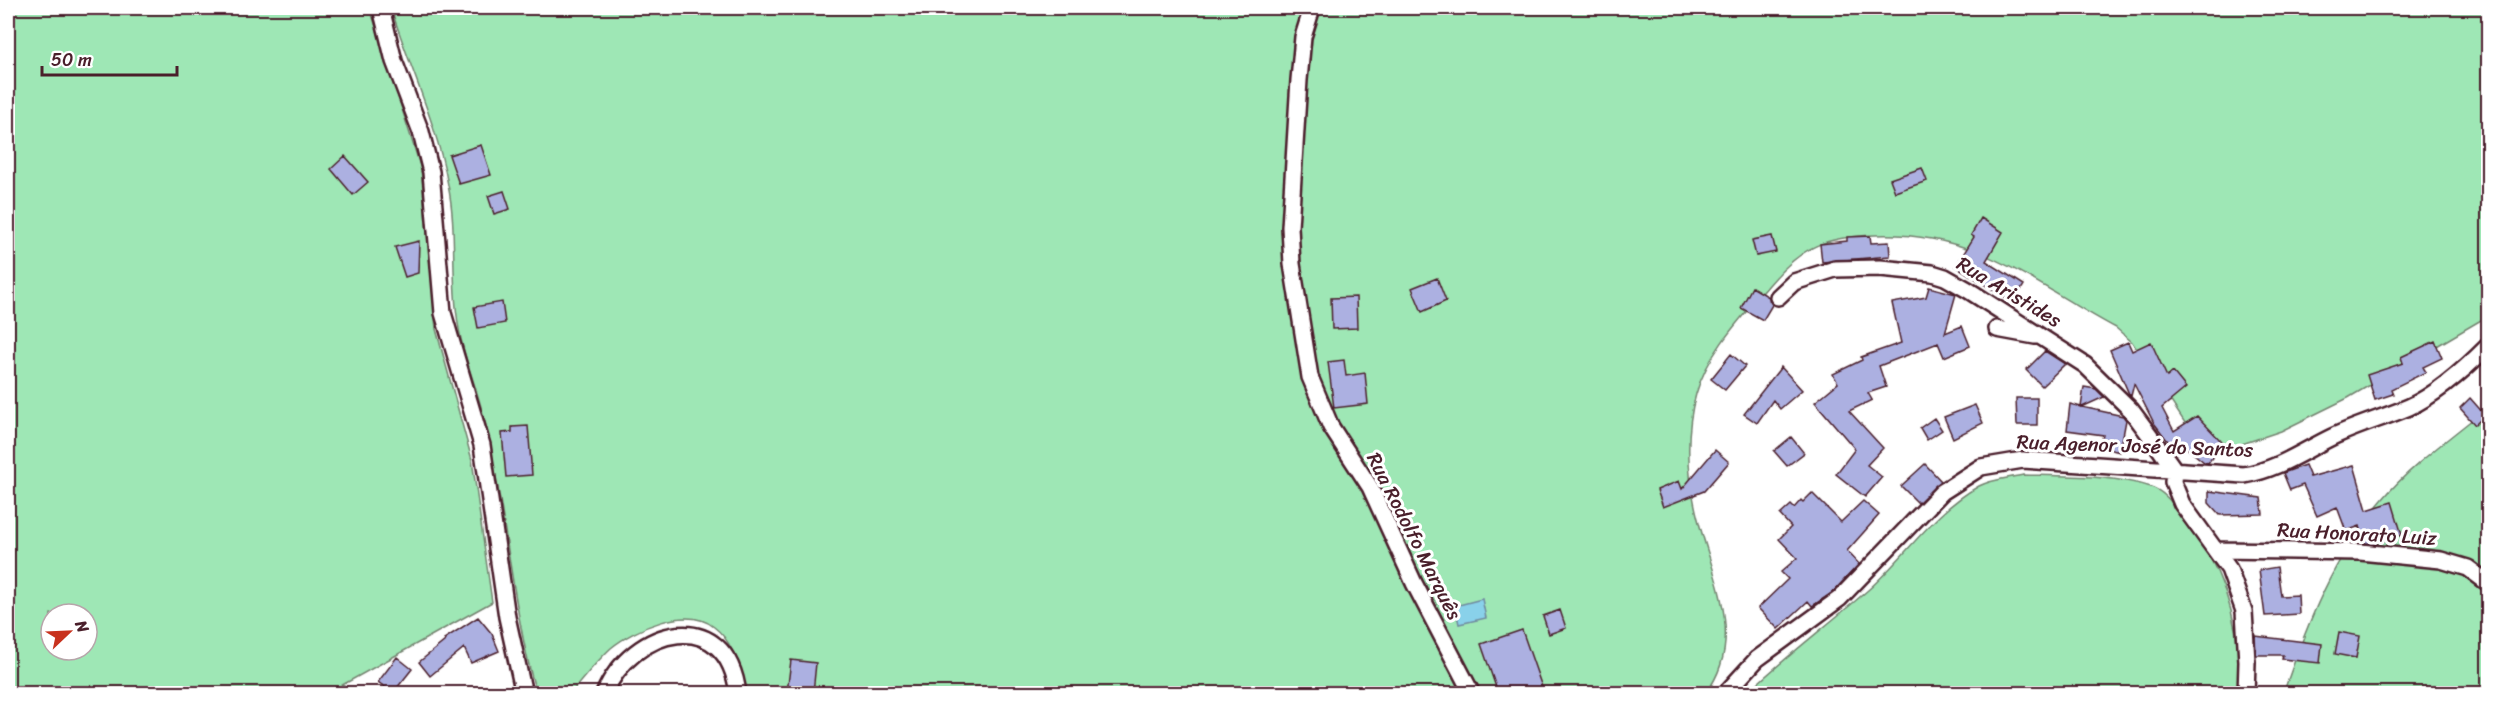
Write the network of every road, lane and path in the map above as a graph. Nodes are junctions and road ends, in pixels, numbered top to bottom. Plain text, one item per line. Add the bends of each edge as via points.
1 (381, 8) edge
2 (1312, 8) edge
3 (1778, 297) dead end
4 (1997, 329) dead end
5 (2044, 338) junction
6 (2488, 346) edge
7 (2174, 469) junction
8 (2217, 550) junction
9 (2488, 583) edge
10 (525, 693) edge
11 (604, 693) edge
12 (738, 693) edge
13 (1472, 693) edge
14 (1725, 693) edge
15 (2246, 693) edge

1 - 10 street via 394,61 421,132 431,172 442,314 482,446 507,617
2 - 13 street, Rua Rodolfo Marquês via 1303,37 1290,227 1310,377 1327,420 1370,487
3 - 5 street, Rua Aristides via 1794,282 1822,271 1915,270 1945,277
4 - 5 street
5 - 7 street, Rua Aristides via 2079,360 2105,383 2131,410
6 - 7 street, Rua Agenor José do Santos via 2440,387 2410,406 2341,433 2268,470 2244,475
7 - 8 street via 2175,492
7 - 14 street, Rua Agenor José do Santos via 2023,460 1994,463 1969,473 1942,492 1839,599 1757,658
8 - 9 street, Rua Honorato Luiz via 2360,552 2441,560 2468,568
8 - 15 street via 2236,583 2244,611
11 - 12 street via 618,669 636,651 661,638 689,634 713,641 723,650 736,678

